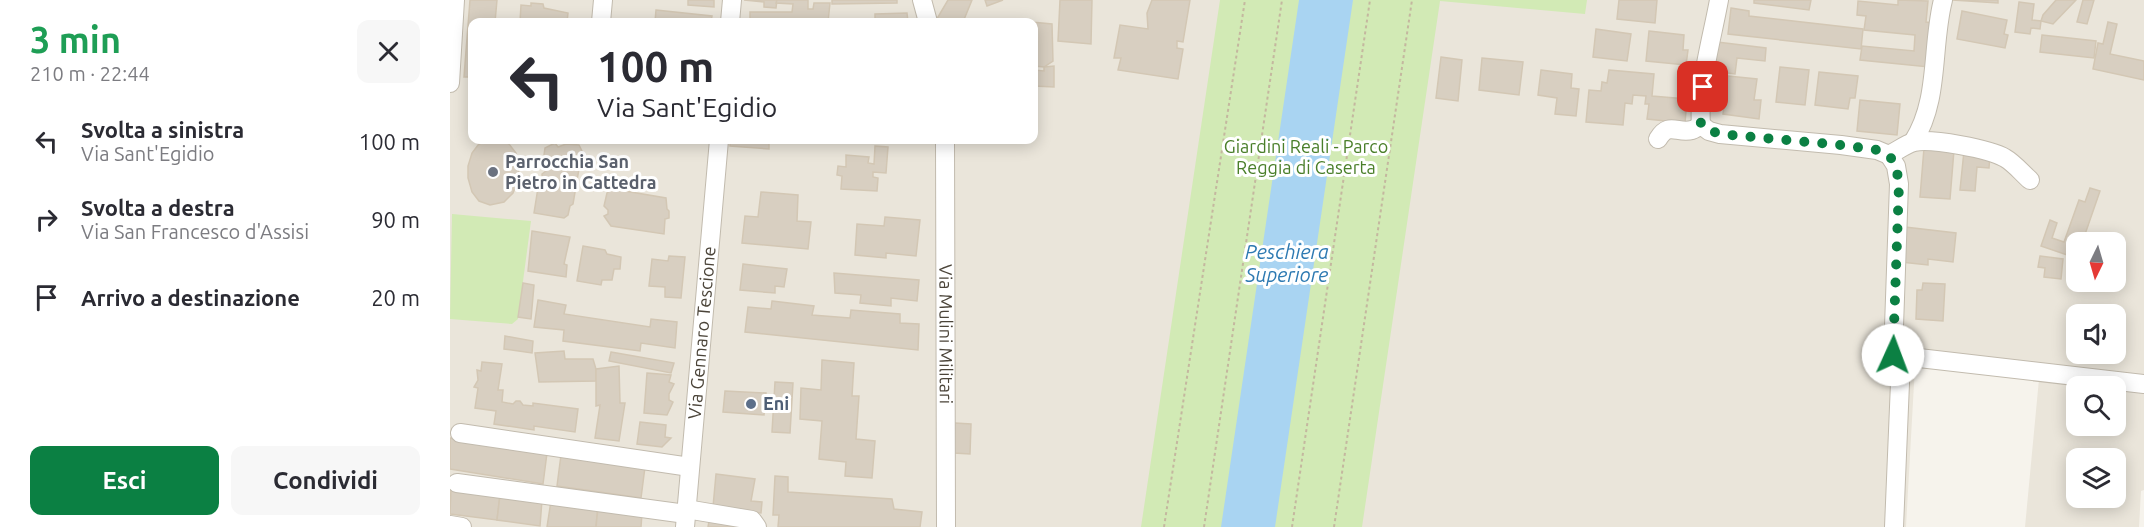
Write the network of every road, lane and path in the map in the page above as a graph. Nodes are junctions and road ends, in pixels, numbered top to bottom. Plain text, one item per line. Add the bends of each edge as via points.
1 (455, 0) edge
2 (603, 0) edge
3 (732, 0) edge
4 (1245, 0) edge
5 (1282, 0) edge
6 (1370, 0) edge
7 (1412, 0) edge
8 (1719, 0) edge
9 (1943, 0) edge
10 (601, 18) edge
11 (730, 18) edge
12 (450, 83) edge
13 (1701, 125) junction
14 (1658, 139) dead end
15 (1913, 142) junction
16 (719, 144) edge
17 (945, 144) edge
18 (1889, 155) junction
19 (2030, 180) dead end
20 (1893, 355) junction
21 (2144, 384) edge
22 (460, 433) dead end
23 (690, 467) junction
24 (457, 483) dead end
25 (686, 517) edge
26 (450, 525) edge
27 (462, 527) edge
28 (757, 527) edge
29 (946, 527) edge
30 (1164, 527) edge
31 (1203, 527) edge
32 (1292, 527) edge
33 (1334, 527) edge
34 (1894, 527) edge

1 - 12 street
2 - 10 street
3 - 11 street
4 - 30 path
5 - 31 path
6 - 32 path
7 - 33 path
8 - 13 street via 1703,87
9 - 15 street via 1928,107
13 - 14 street via 1692,130 1668,129
13 - 18 street via 1720,134 1841,145
15 - 18 street
15 - 19 street via 1991,152 2006,158
16 - 23 street, Via Gennaro Tescione
17 - 29 street, Via Mulini Militari
18 - 20 street via 1896,166 1899,184
20 - 21 street
20 - 34 street via 1900,383
22 - 23 street
23 - 25 street, Via Gennaro Tescione
24 - 25 street
25 - 28 street via 752,520
26 - 27 street

